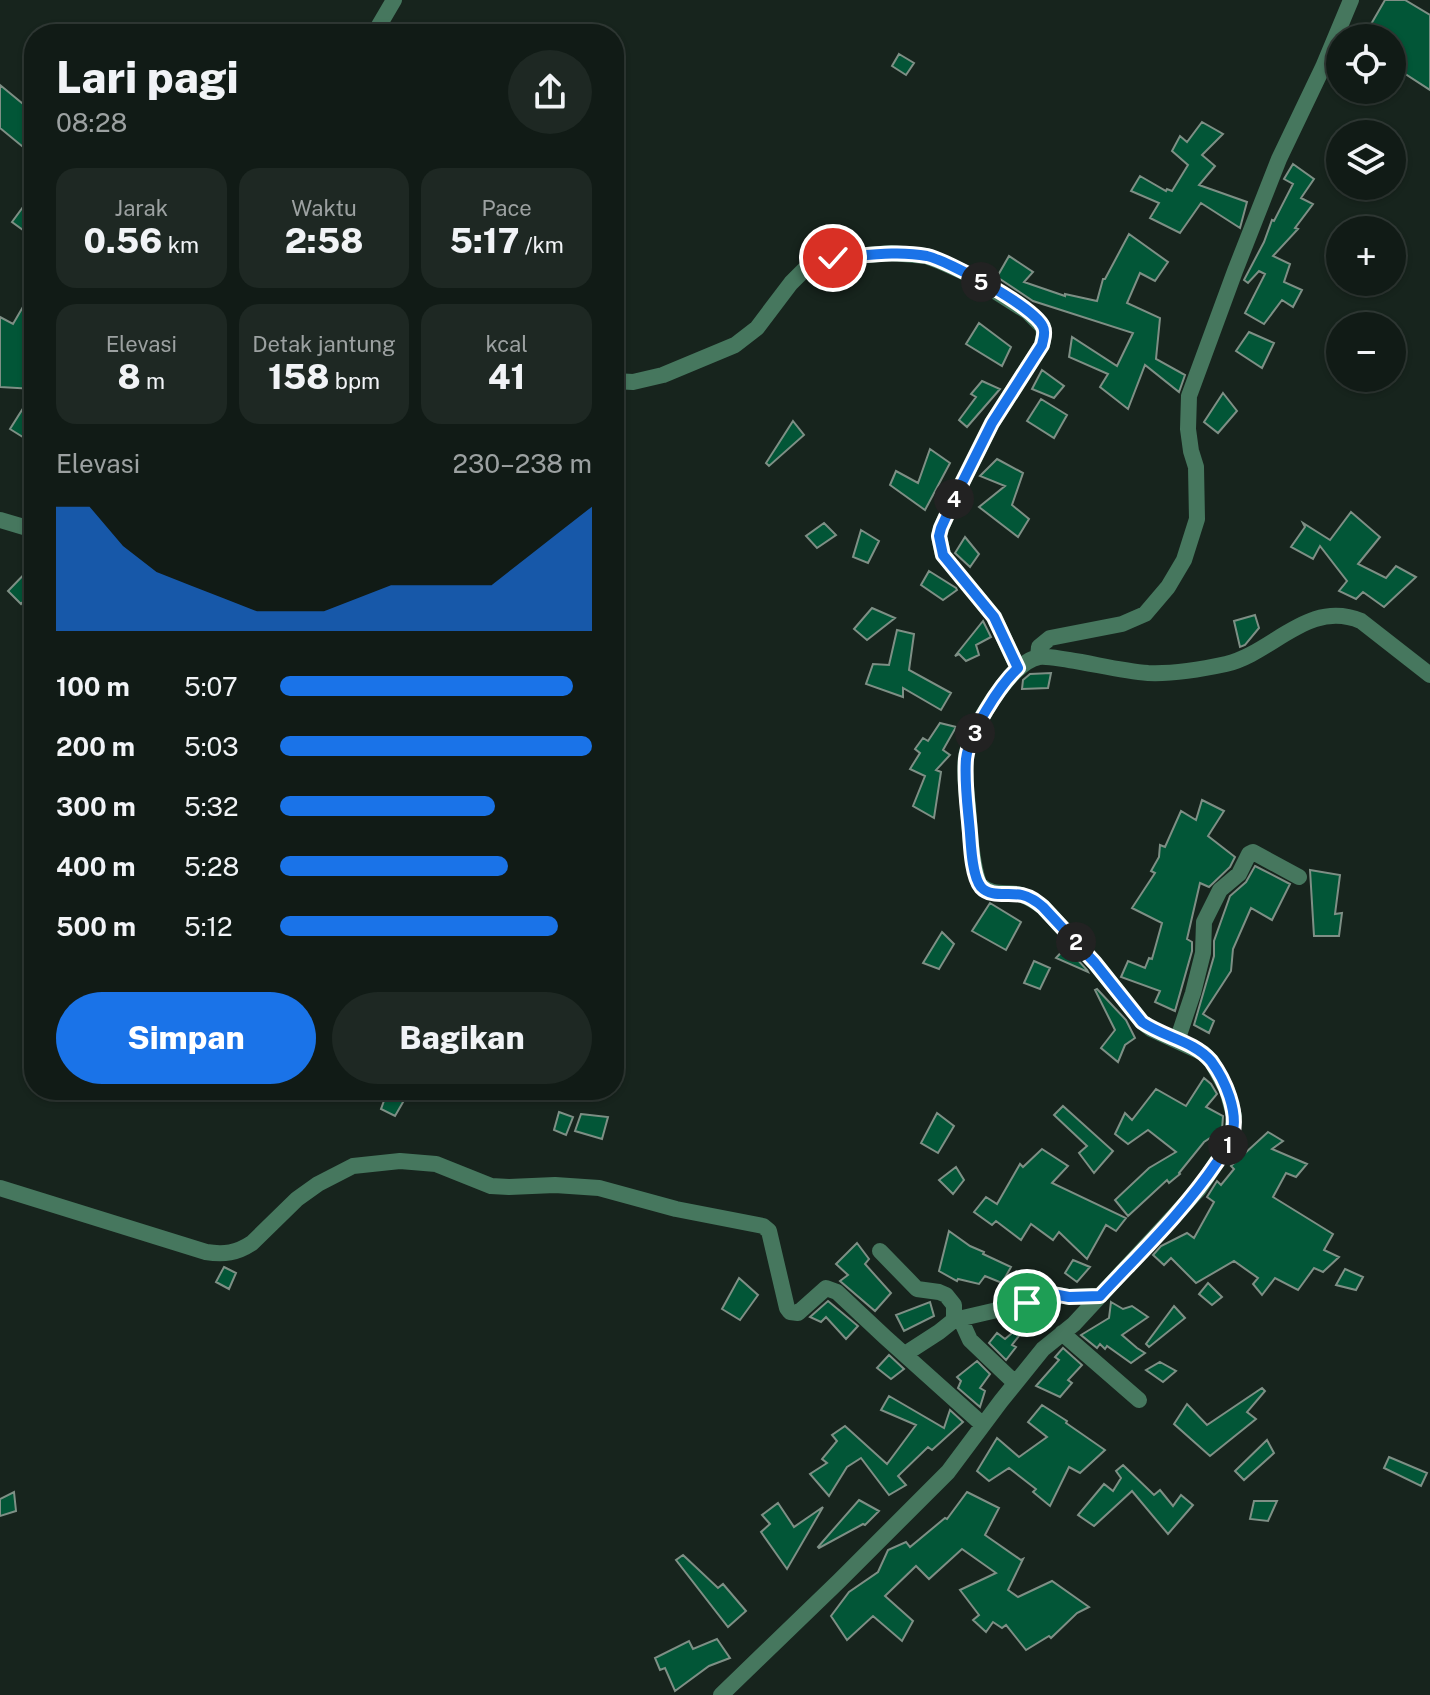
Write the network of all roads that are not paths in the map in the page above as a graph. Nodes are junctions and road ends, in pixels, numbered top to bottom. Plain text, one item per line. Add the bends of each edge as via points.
1 (394, 0) edge
2 (1351, 0) edge
3 (380, 24) edge
4 (624, 382) edge
5 (0, 520) edge
6 (24, 527) edge
7 (1038, 657) junction
8 (1018, 668) junction
9 (1430, 675) edge
10 (1299, 877) dead end
11 (1177, 1041) junction
12 (0, 1188) edge
13 (880, 1251) dead end
14 (1100, 1296) junction
15 (957, 1319) junction
16 (1062, 1333) junction
17 (905, 1354) junction
18 (1015, 1383) junction
19 (1139, 1400) dead end
20 (983, 1425) junction
21 (721, 1695) edge

1 - 3 street
2 - 7 street via 1279,159 1189,396 1197,519 1184,560 1145,614 1122,624 1050,638 1039,647
4 - 8 street via 663,375 735,345 757,328 804,270 833,258 926,256 968,274 1028,312 1043,327 1042,345 992,423 939,536 943,555 994,617
5 - 6 street
7 - 8 street
7 - 9 street via 1149,673 1196,669 1230,663 1292,629 1337,615 1361,621
8 - 11 street via 998,690 966,757 971,852 979,884 991,893 1019,894 1043,907 1142,1022
10 - 11 street via 1253,852 1220,890 1203,923 1203,953
11 - 14 street via 1212,1062 1227,1090 1234,1116 1232,1136 1199,1189
12 - 17 street via 219,1254 242,1250 309,1190 364,1164 436,1164 491,1186 599,1188 765,1227 790,1312 798,1313 831,1288
13 - 15 street via 917,1289 946,1295
14 - 15 street via 1048,1293
14 - 16 street
15 - 17 street
15 - 18 street via 967,1337
16 - 18 street
16 - 19 street
17 - 20 street
18 - 20 street
20 - 21 street via 948,1472

